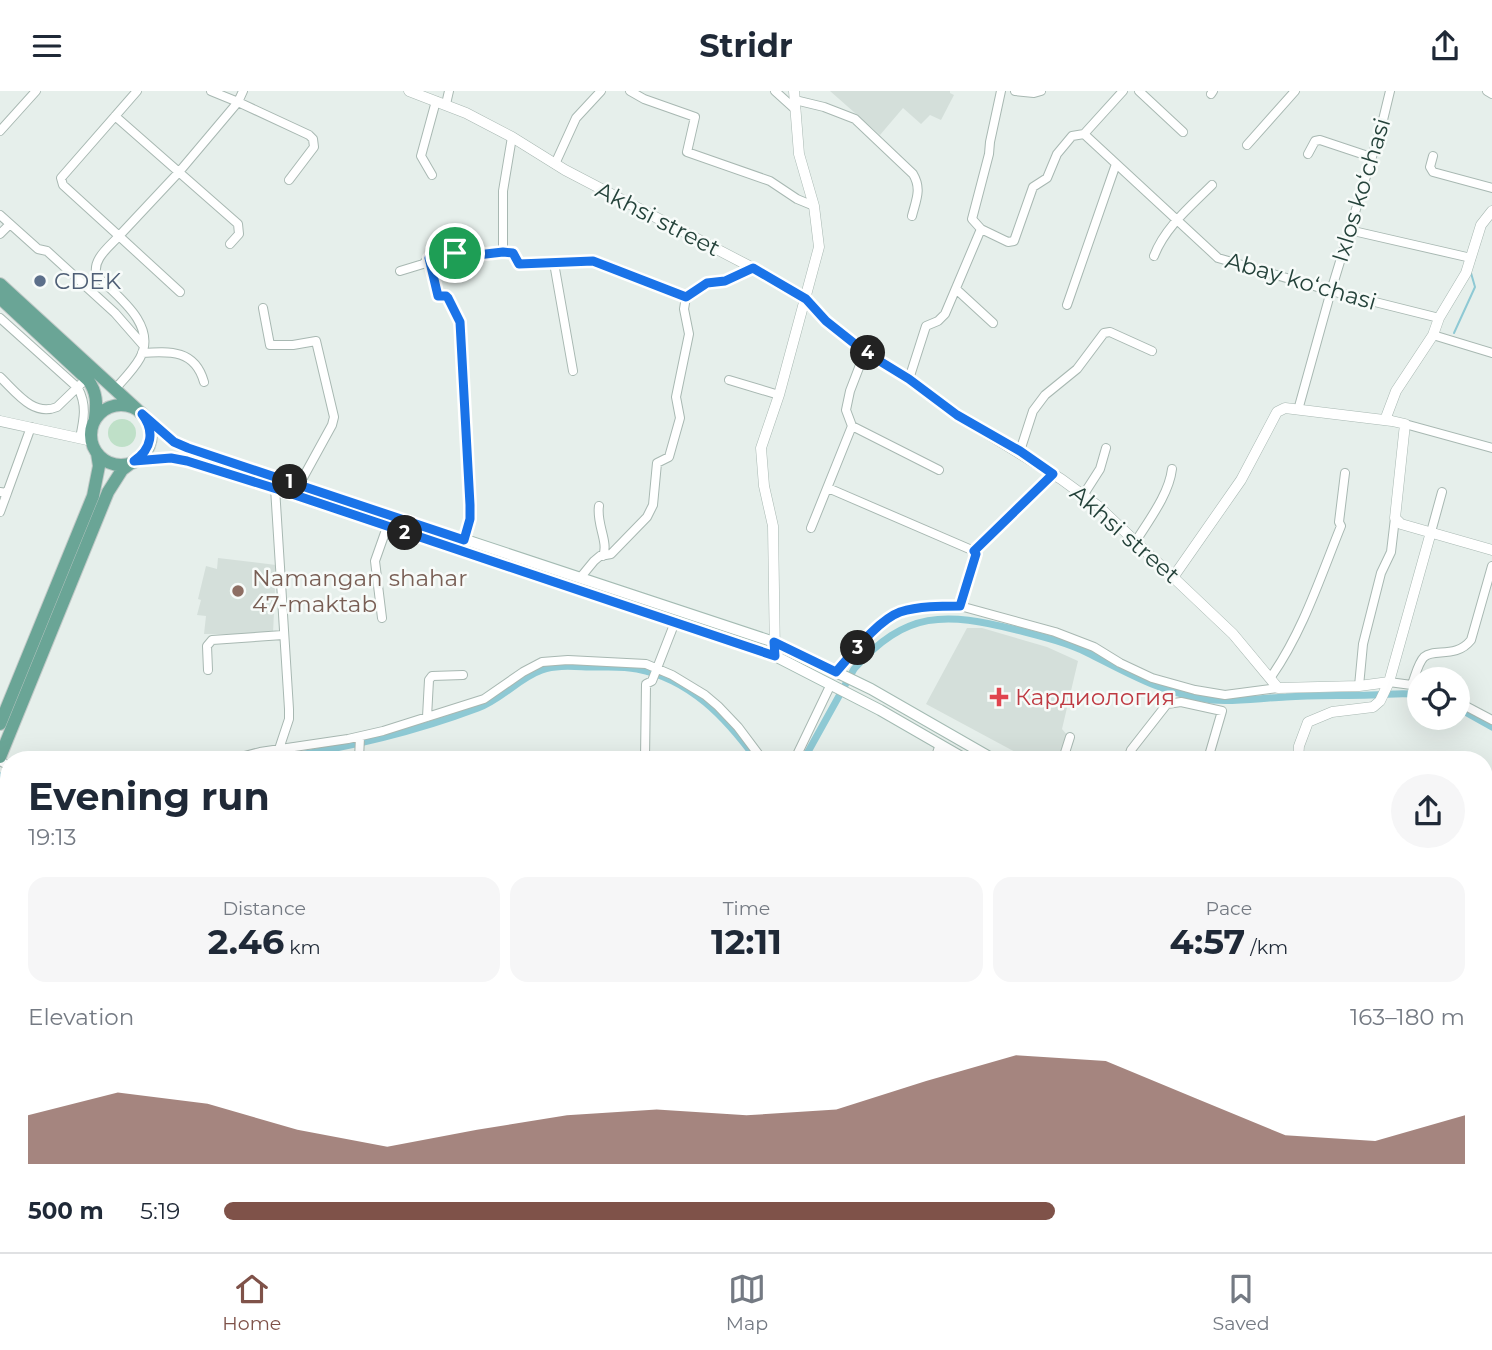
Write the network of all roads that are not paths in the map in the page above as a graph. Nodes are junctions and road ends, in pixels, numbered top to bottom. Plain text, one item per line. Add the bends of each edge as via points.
1 (36, 91) edge
2 (137, 91) edge
3 (211, 91) edge
4 (243, 91) edge
5 (409, 91) edge
6 (449, 91) edge
7 (601, 91) edge
8 (630, 91) edge
9 (775, 91) edge
10 (1001, 91) edge
11 (1015, 91) edge
12 (1041, 91) edge
13 (1123, 91) edge
14 (1139, 91) edge
15 (1295, 91) edge
16 (1390, 91) edge
17 (1487, 91) edge
18 (1492, 94) edge
19 (795, 100) edge
20 (238, 102) junction
21 (441, 103) junction
22 (115, 116) junction
23 (0, 131) edge
24 (1183, 132) dead end
25 (1084, 134) junction
26 (512, 137) junction
27 (1247, 145) dead end
28 (1308, 154) dead end
29 (1433, 156) dead end
30 (1371, 157) junction
31 (555, 164) junction
32 (1116, 164) junction
33 (179, 172) junction
34 (432, 175) dead end
35 (289, 180) dead end
36 (1212, 185) dead end
37 (1492, 188) edge
38 (814, 206) junction
39 (1492, 211) edge
40 (0, 215) edge
41 (912, 216) dead end
42 (1177, 220) junction
43 (10, 223) junction
44 (981, 229) junction
45 (1349, 230) junction
46 (0, 234) edge
47 (119, 236) junction
48 (230, 244) dead end
49 (503, 252) junction
50 (1154, 255) dead end
51 (429, 258) junction
52 (1471, 258) junction
53 (554, 263) junction
54 (753, 268) junction
55 (400, 271) dead end
56 (0, 283) edge
57 (956, 289) junction
58 (1331, 291) junction
59 (180, 292) dead end
60 (686, 297) junction
61 (0, 298) edge
62 (806, 299) junction
63 (1068, 305) dead end
64 (263, 308) dead end
65 (0, 318) edge
66 (1439, 318) junction
67 (993, 323) dead end
68 (1433, 335) junction
69 (143, 349) junction
70 (1152, 351) dead end
71 (865, 352) junction
72 (1492, 353) edge
73 (573, 371) dead end
74 (0, 377) edge
75 (909, 379) junction
76 (729, 380) dead end
77 (204, 382) dead end
78 (82, 383) junction
79 (116, 389) junction
80 (779, 395) junction
81 (1298, 410) junction
82 (142, 414) junction
83 (95, 419) junction
84 (1385, 420) junction
85 (0, 421) edge
86 (1405, 424) junction
87 (852, 426) junction
88 (31, 427) junction
89 (90, 444) junction
90 (1106, 448) dead end
91 (1492, 448) edge
92 (1020, 451) junction
93 (134, 461) junction
94 (1172, 469) dead end
95 (939, 470) dead end
96 (1345, 473) dead end
97 (1053, 474) junction
98 (299, 485) junction
99 (275, 488) junction
100 (828, 488) junction
101 (1442, 492) dead end
102 (3, 493) edge
103 (1084, 494) junction
104 (599, 506) dead end
105 (0, 512) edge
106 (1395, 518) junction
107 (387, 527) junction
108 (811, 528) dead end
109 (1431, 531) junction
110 (464, 540) junction
111 (1136, 541) junction
112 (1492, 549) edge
113 (974, 551) junction
114 (603, 555) junction
115 (1492, 566) edge
116 (1174, 576) junction
117 (580, 578) junction
118 (960, 606) junction
119 (383, 618) dead end
120 (675, 622) junction
121 (283, 635) junction
122 (774, 642) junction
123 (775, 656) junction
124 (1420, 667) edge
125 (208, 670) dead end
126 (656, 671) junction
127 (836, 672) junction
128 (463, 675) dead end
129 (1271, 677) junction
130 (831, 684) junction
131 (1388, 685) junction
132 (1407, 685) edge
133 (1359, 686) junction
134 (1278, 688) junction
135 (1470, 708) edge
136 (427, 717) junction
137 (1492, 720) edge
138 (0, 724) edge
139 (1070, 737) dead end
140 (360, 738) junction
141 (940, 744) junction
142 (279, 749) junction
143 (3, 751) edge
144 (270, 751) edge
145 (359, 751) edge
146 (645, 751) edge
147 (755, 751) edge
148 (799, 751) edge
149 (937, 751) edge
150 (952, 751) edge
151 (979, 751) edge
152 (1066, 751) edge
153 (1131, 751) edge
154 (1210, 751) edge
155 (1299, 751) edge

1 - 23 street
2 - 22 street
3 - 20 street
4 - 20 street
5 - 21 street, Akhsi street
6 - 21 street
7 - 31 street via 576,118
8 - 38 street via 695,117 687,152 770,181
9 - 19 street
10 - 44 street via 973,216
11 - 12 street
13 - 25 street
14 - 24 street
15 - 27 street
16 - 30 street, Ixlos koʻchasi
17 - 18 street
19 - 38 street via 799,154
19 - 41 street via 855,119 913,174 919,192
20 - 33 street
20 - 35 street via 313,139 314,148
21 - 26 street, Akhsi street
21 - 34 street via 421,156
22 - 33 street
22 - 47 street via 61,178 63,185
25 - 32 street, Abay koʻchasi
25 - 44 street via 1072,136 1056,155 1049,176 1033,187 1014,241
26 - 31 street, Akhsi street
26 - 49 street via 503,191
28 - 30 street via 1320,140
29 - 37 street via 1433,172
30 - 45 street, Ixlos koʻchasi
31 - 54 street, Akhsi street
32 - 42 street, Abay koʻchasi
32 - 63 street
33 - 47 street
33 - 48 street via 238,224 239,234
36 - 42 street
38 - 62 street via 819,247
39 - 52 street
40 - 43 street
42 - 50 street
42 - 58 street, Abay koʻchasi via 1218,258
43 - 46 street
43 - 69 street via 115,313
44 - 57 street
45 - 52 street
45 - 58 street, Ixlos koʻchasi
47 - 59 street
47 - 69 street via 97,261 95,271 136,316
49 - 51 street via 460,257 454,252
49 - 53 street via 513,253 519,264
51 - 55 street
51 - 110 street via 438,296 448,298 460,322 470,505
52 - 66 street
53 - 60 street via 593,261
53 - 73 street
54 - 60 street via 725,281 707,283
54 - 62 street, Akhsi street
56 - 79 main road
57 - 67 street
57 - 75 street via 942,318 926,326
58 - 66 street, Abay koʻchasi
58 - 81 street, Ixlos koʻchasi
60 - 114 street via 689,334 676,391 678,430 668,459 657,463 653,505 647,517 611,554
61 - 78 main road
62 - 71 street, Akhsi street
62 - 80 street
64 - 98 street via 271,346 316,341 334,417
65 - 78 street
66 - 68 street
68 - 72 street
68 - 84 street via 1396,391
69 - 77 street via 183,354 200,367
69 - 79 street
70 - 92 street via 1104,333 1077,369 1033,411
71 - 75 street, Akhsi street
71 - 87 street via 846,409
74 - 78 street via 36,408 54,409
75 - 92 street, Akhsi street via 957,415
76 - 80 street
78 - 83 main road via 95,392
78 - 89 street
79 - 82 main road
80 - 122 street via 761,448 773,526
81 - 84 street
81 - 116 street via 1277,412 1241,480
82 - 83 main road via 117,405
82 - 93 main road via 150,440
82 - 98 main road via 174,442
83 - 89 main road
84 - 86 street
85 - 88 street
86 - 91 street
86 - 106 street
87 - 95 street
87 - 100 street
88 - 89 street
88 - 102 street
89 - 93 main road via 114,464
89 - 138 main road via 99,465 93,496
90 - 103 street via 1100,470
92 - 97 street, Akhsi street
93 - 99 main road via 187,461
93 - 143 main road via 108,492
94 - 111 street
96 - 129 street via 1341,526 1289,651
97 - 103 street, Akhsi street
97 - 113 street
98 - 110 main road
99 - 107 main road
99 - 121 street
100 - 108 street
100 - 113 street
101 - 109 street
102 - 105 street
103 - 111 street, Akhsi street
104 - 114 street via 599,527 606,547
106 - 109 street via 1401,524
106 - 133 street via 1391,552 1363,644
107 - 119 street via 375,561
107 - 120 main road
109 - 112 street
109 - 131 street
110 - 117 main road
111 - 116 street, Akhsi street
113 - 118 street via 974,567
114 - 117 street
115 - 124 street via 1471,640 1463,649 1426,655
116 - 129 street, Akhsi street
117 - 122 main road
118 - 127 street via 892,616
118 - 134 street via 1055,632 1153,678 1195,690 1225,695
120 - 123 main road
120 - 126 street
121 - 125 street via 212,640 207,646
121 - 142 street via 289,719
122 - 123 street
122 - 127 main road
123 - 130 main road
126 - 136 street via 646,664 625,661 542,662 484,699
126 - 146 street via 646,684
126 - 147 street via 705,695
127 - 151 main road
128 - 136 street via 432,676
129 - 134 street, Akhsi street
130 - 141 main road
130 - 148 street
131 - 132 street
131 - 133 street
131 - 155 street via 1373,707 1332,712 1308,722
133 - 134 street
135 - 137 street
136 - 140 street
139 - 152 street
140 - 142 street
140 - 145 street
141 - 149 street
141 - 150 main road
142 - 144 street
153 - 154 street via 1172,702 1222,711

